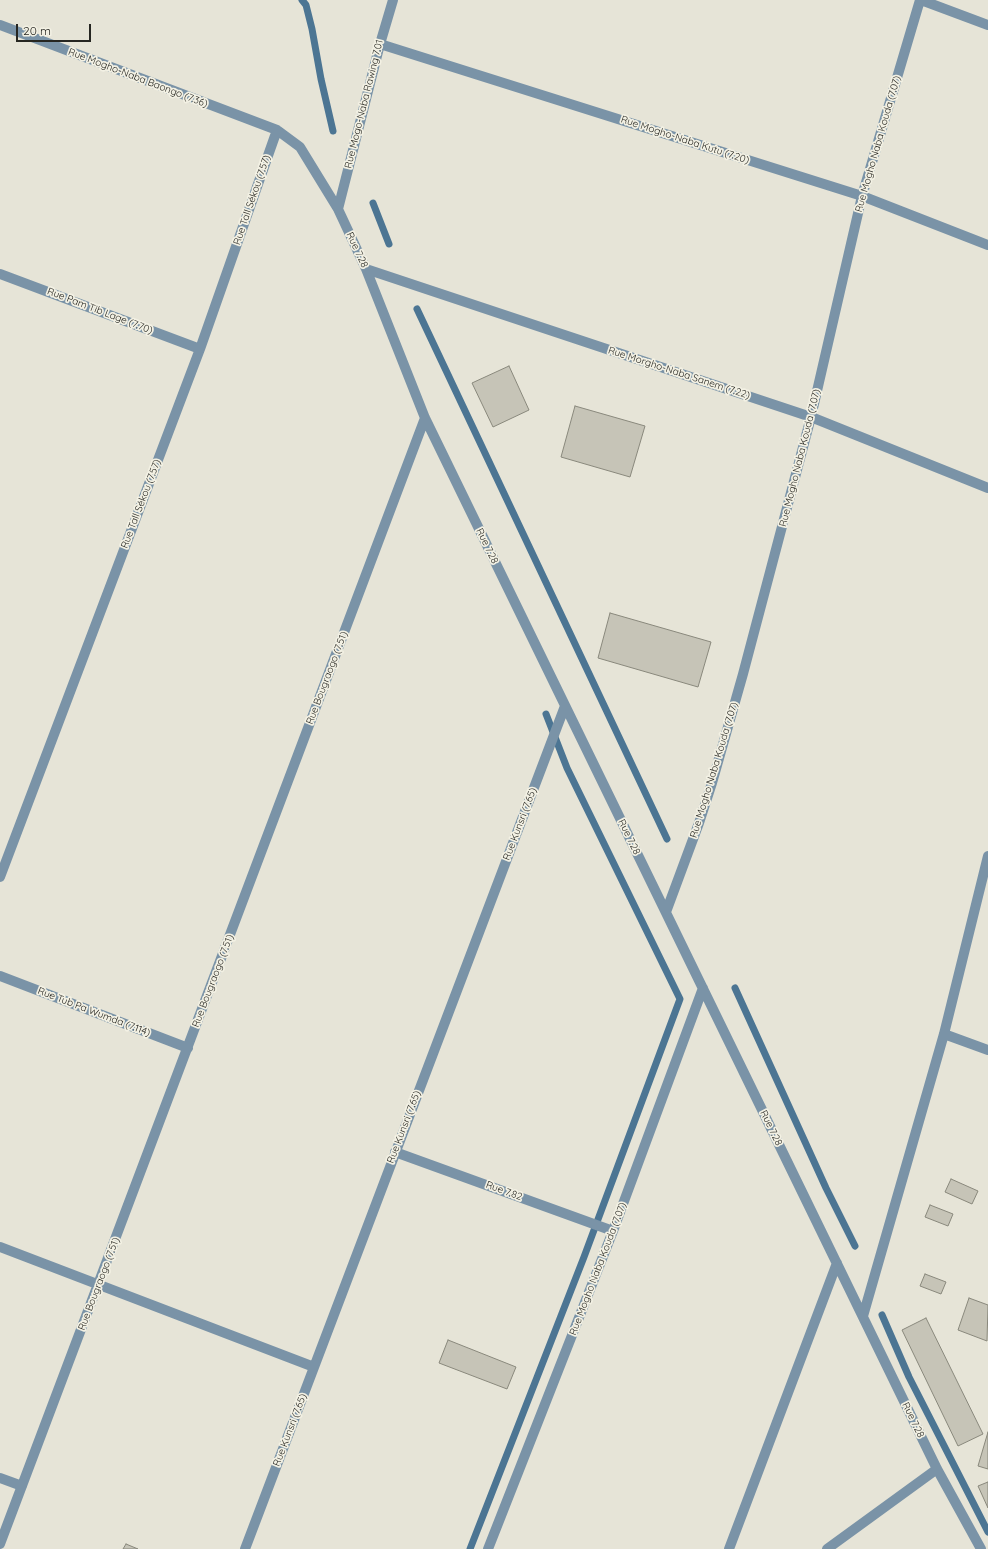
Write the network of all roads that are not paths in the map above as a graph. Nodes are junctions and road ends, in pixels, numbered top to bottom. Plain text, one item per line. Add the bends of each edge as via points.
1 (393, 0) edge
2 (920, 0) edge
3 (0, 25) edge
4 (988, 25) edge
5 (380, 44) junction
6 (277, 130) junction
7 (862, 196) junction
8 (338, 209) junction
9 (988, 245) edge
10 (366, 269) junction
11 (0, 274) edge
12 (200, 349) junction
13 (425, 418) junction
14 (811, 418) junction
15 (988, 488) edge
16 (565, 706) junction
17 (988, 856) edge
18 (0, 877) edge
19 (666, 912) junction
20 (0, 976) edge
21 (703, 988) junction
22 (944, 1034) junction
23 (188, 1048) junction
24 (988, 1050) edge
25 (395, 1152) junction
26 (613, 1231) junction
27 (0, 1246) edge
28 (837, 1263) junction
29 (99, 1284) junction
30 (863, 1316) junction
31 (314, 1367) junction
32 (937, 1469) junction
33 (0, 1478) edge
34 (22, 1486) junction
35 (0, 1544) edge
36 (245, 1549) edge
37 (488, 1549) edge
38 (729, 1549) edge
39 (827, 1549) edge
40 (981, 1549) edge

1 - 5 street, Rue Mogo-Naba Rawing 7.01
2 - 4 street
2 - 7 street, Rue Mogho Naba Kouda (7.07)
3 - 6 street, Rue Mogho-Naba Baongo (7.36)
5 - 7 street, Rue Mogho-Naba Kutu (7.20)
5 - 8 street, Rue Mogo-Naba Rawing 7.01
6 - 8 street, Rue 7.28 via 300,147
6 - 12 street, Rue Tall Sékou (7.57)
7 - 9 street, Rue Mogho-Naba Kutu (7.20)
7 - 14 street, Rue Mogho Naba Kouda (7.07)
8 - 10 street, Rue 7.28
10 - 13 street, Rue 7.28
10 - 14 street, Rue Morgho-Naba Sanem (7.22)
11 - 12 street, Rue Pam Tib Lage (7.70)
12 - 18 street, Rue Tall Sékou (7.57)
13 - 16 street, Rue 7.28
13 - 23 street, Rue Bougraogo (7.51)
14 - 15 street, Rue Morgho-Naba Sanem (7.22)
14 - 19 street, Rue Mogho Naba Kouda (7.07) via 712,783
16 - 19 street, Rue 7.28
16 - 25 street, Rue Kunsri (7.65)
17 - 22 street
19 - 21 street, Rue 7.28
20 - 23 street, Rue Tub Pa Wumda (7.114)
21 - 26 street, Rue Mogho Naba Kouda (7.07)
21 - 28 street, Rue 7.28
22 - 24 street
22 - 30 street
23 - 29 street, Rue Bougraogo (7.51)
25 - 26 street, Rue 7.82
25 - 31 street, Rue Kunsri (7.65)
26 - 37 street, Rue Mogho Naba Kouda (7.07)
27 - 29 street
28 - 30 street, Rue 7.28
28 - 38 street
29 - 31 street
29 - 34 street, Rue Bougraogo (7.51)
30 - 32 street, Rue 7.28
31 - 36 street, Rue Kunsri (7.65)
32 - 39 street
32 - 40 street, Rue 7.28
33 - 34 street
34 - 35 street, Rue Bougraogo (7.51)

